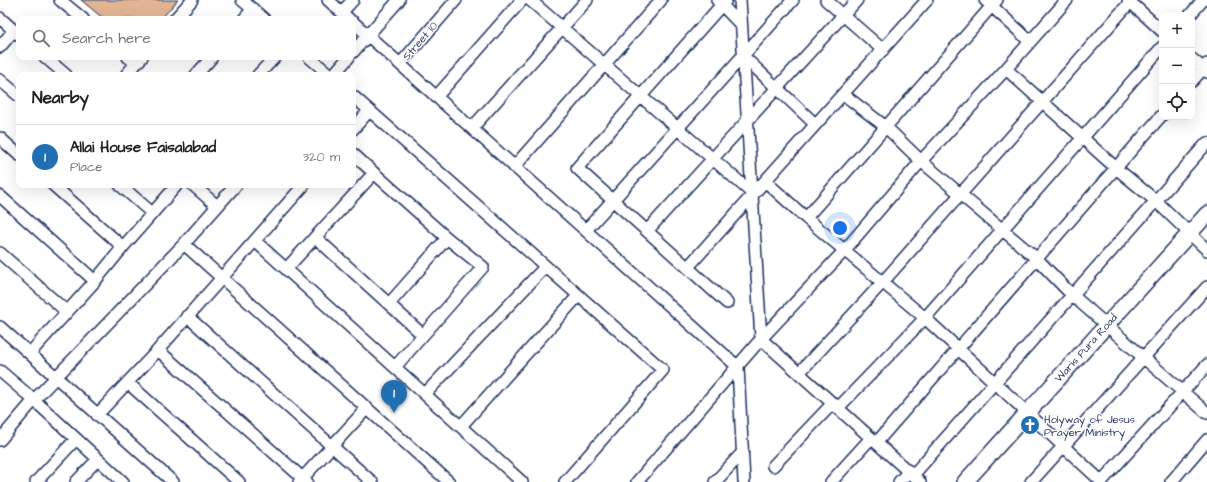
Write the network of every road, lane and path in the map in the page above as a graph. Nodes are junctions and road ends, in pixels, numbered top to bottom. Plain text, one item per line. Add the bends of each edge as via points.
1 (60, 0) edge
2 (192, 0) edge
3 (242, 0) edge
4 (328, 0) edge
5 (353, 0) edge
6 (399, 0) edge
7 (456, 0) edge
8 (522, 0) edge
9 (530, 0) edge
10 (586, 0) edge
11 (661, 0) edge
12 (740, 0) edge
13 (793, 0) edge
14 (826, 0) edge
15 (857, 0) edge
16 (927, 0) edge
17 (1067, 0) edge
18 (1203, 0) edge
19 (1130, 1) edge
20 (721, 2) edge
21 (991, 2) edge
22 (253, 9) junction
23 (1193, 12) edge
24 (843, 15) junction
25 (79, 16) edge
26 (178, 16) edge
27 (247, 16) edge
28 (261, 16) edge
29 (346, 16) edge
30 (0, 18) edge
31 (356, 25) edge
32 (741, 25) junction
33 (562, 28) junction
34 (1159, 28) edge
35 (16, 33) edge
36 (368, 35) junction
37 (1030, 42) junction
38 (0, 47) edge
39 (1161, 48) edge
40 (356, 49) edge
41 (882, 50) junction
42 (743, 56) junction
43 (48, 60) edge
44 (135, 60) edge
45 (209, 60) edge
46 (272, 60) edge
47 (313, 60) edge
48 (346, 60) edge
49 (1195, 61) edge
50 (400, 64) junction
51 (604, 64) junction
52 (1206, 68) edge
53 (1006, 69) junction
54 (62, 72) edge
55 (128, 72) edge
56 (199, 72) edge
57 (261, 72) edge
58 (328, 72) edge
59 (335, 72) edge
60 (1195, 78) edge
61 (0, 80) edge
62 (776, 89) junction
63 (16, 93) edge
64 (843, 94) junction
65 (436, 97) junction
66 (641, 97) junction
67 (356, 99) edge
68 (1043, 101) junction
69 (369, 111) junction
70 (1159, 118) edge
71 (747, 121) junction
72 (816, 124) junction
73 (356, 126) edge
74 (886, 127) junction
75 (472, 128) junction
76 (677, 129) junction
77 (0, 138) edge
78 (1083, 138) junction
79 (1207, 143) edge
80 (16, 152) edge
81 (356, 157) edge
82 (712, 159) junction
83 (921, 161) junction
84 (514, 166) junction
85 (1116, 168) junction
86 (374, 173) junction
87 (765, 181) junction
88 (56, 188) edge
89 (123, 188) edge
90 (174, 188) edge
91 (196, 188) edge
92 (233, 188) edge
93 (301, 188) edge
94 (960, 194) junction
95 (752, 195) junction
96 (0, 196) edge
97 (613, 200) junction
98 (1156, 201) junction
99 (217, 206) junction
100 (152, 213) junction
101 (1207, 214) edge
102 (806, 218) junction
103 (586, 230) junction
104 (1002, 230) junction
105 (648, 231) junction
106 (1189, 233) junction
107 (315, 237) junction
108 (447, 238) junction
109 (255, 241) junction
110 (184, 244) junction
111 (122, 246) junction
112 (1207, 250) edge
113 (844, 251) junction
114 (0, 253) edge
115 (1036, 259) junction
116 (545, 267) junction
117 (688, 267) junction
118 (287, 268) junction
119 (222, 277) junction
120 (95, 281) junction
121 (882, 283) junction
122 (1207, 287) edge
123 (1072, 294) junction
124 (578, 296) junction
125 (727, 303) dead end
126 (389, 304) junction
127 (67, 312) junction
128 (187, 316) junction
129 (925, 318) junction
130 (1107, 325) junction
131 (0, 327) edge
132 (423, 335) junction
133 (761, 339) junction
134 (958, 349) junction
135 (158, 350) junction
136 (30, 353) junction
137 (1144, 358) junction
138 (1207, 365) edge
139 (738, 366) junction
140 (395, 367) junction
141 (0, 371) edge
142 (799, 373) junction
143 (56, 378) junction
144 (994, 382) junction
145 (128, 383) junction
146 (1182, 392) junction
147 (425, 394) junction
148 (34, 400) junction
149 (836, 406) junction
150 (367, 408) junction
151 (1207, 412) edge
152 (1027, 413) junction
153 (97, 415) junction
154 (460, 426) junction
155 (76, 439) junction
156 (0, 440) edge
157 (874, 440) junction
158 (1207, 440) edge
159 (332, 446) junction
160 (1064, 446) junction
161 (743, 452) junction
162 (98, 459) junction
163 (773, 466) dead end
164 (914, 476) edge
165 (303, 481) edge
166 (36, 482) edge
167 (76, 482) edge
168 (123, 482) edge
169 (173, 482) edge
170 (239, 482) edge
171 (372, 482) edge
172 (450, 482) edge
173 (522, 482) edge
174 (565, 482) edge
175 (637, 482) edge
176 (715, 482) edge
177 (744, 482) edge
178 (831, 482) edge
179 (899, 482) edge
180 (965, 482) edge
181 (1031, 482) edge
182 (1102, 482) edge
183 (1171, 482) edge

1 - 25 street
2 - 26 street
3 - 22 street
4 - 29 street
5 - 29 street
6 - 36 street
7 - 50 street, Street 10
8 - 65 street
9 - 33 street
10 - 33 street
11 - 51 street
12 - 32 street
13 - 42 street
14 - 24 street
15 - 24 street
16 - 41 street
17 - 37 street
18 - 23 street
19 - 34 street
19 - 68 street
20 - 32 street
20 - 66 street
21 - 37 street
21 - 74 street
22 - 27 street
22 - 28 street
24 - 41 street
24 - 62 street
30 - 35 street
31 - 36 street
32 - 42 street
33 - 51 street
33 - 75 street
35 - 38 street
36 - 40 street
36 - 50 street
37 - 53 street
39 - 78 street
41 - 64 street
42 - 62 street
42 - 71 street
42 - 76 street
43 - 54 street
44 - 55 street
45 - 56 street
46 - 57 street
47 - 58 street
48 - 59 street
49 - 52 street
50 - 65 street
51 - 66 street
51 - 84 street
52 - 60 street
53 - 68 street
53 - 83 street
61 - 63 street
62 - 71 street
62 - 72 street
64 - 72 street
64 - 74 street
65 - 75 street
66 - 76 street
66 - 97 street via 577,168
67 - 69 street
68 - 78 street
68 - 94 street
69 - 73 street
69 - 116 street
70 - 85 street
71 - 82 street
71 - 95 street
72 - 87 street
74 - 83 street
74 - 102 street
75 - 84 street
76 - 82 street
76 - 97 street
77 - 80 street
78 - 85 street
78 - 104 street
79 - 98 street
81 - 86 street
82 - 95 street
82 - 105 street
83 - 94 street
83 - 113 street
84 - 103 street
85 - 98 street
85 - 115 street
86 - 107 street
86 - 108 street
87 - 95 street
87 - 102 street
88 - 111 street
89 - 100 street
90 - 100 street
91 - 99 street
92 - 99 street
93 - 109 street
94 - 104 street
94 - 121 street
95 - 117 street
95 - 133 street
96 - 120 street
97 - 103 street
97 - 105 street
98 - 106 street
98 - 123 street
99 - 110 street
100 - 111 street
101 - 106 main road, Waris Pura Road
102 - 113 street
103 - 139 street
104 - 115 street
104 - 129 street
105 - 117 street
106 - 112 street
106 - 130 main road, Waris Pura Road
107 - 118 street
107 - 126 street
108 - 126 street
108 - 132 street via 483,267
109 - 118 street
109 - 119 street
110 - 119 street
110 - 143 street
111 - 120 street
113 - 121 street
113 - 133 street
114 - 127 street
115 - 123 street
115 - 134 street
116 - 124 street
116 - 147 street
117 - 125 street
118 - 140 street
119 - 128 street
119 - 150 street
120 - 127 street
121 - 129 street
121 - 142 street
122 - 137 street
123 - 130 street
123 - 144 street
124 - 154 street
124 - 174 street via 663,370
126 - 132 street
127 - 136 street
128 - 135 street
128 - 159 street
129 - 134 street
129 - 149 street
130 - 137 street
130 - 152 main road, Waris Pura Road
131 - 136 street
132 - 140 street
133 - 139 street
133 - 142 street
134 - 144 street
134 - 157 street
135 - 145 street
135 - 165 street
136 - 143 street
137 - 146 street
137 - 160 street
138 - 146 street
139 - 161 street
139 - 175 street
140 - 147 street
141 - 148 street
142 - 149 street
143 - 148 street
143 - 153 street
144 - 152 street
144 - 164 street
145 - 153 street
145 - 170 street
146 - 151 street
146 - 182 street
147 - 154 street
148 - 155 street
148 - 156 street
149 - 157 street
149 - 163 street
150 - 159 street
150 - 172 street
152 - 160 street
152 - 180 main road, Waris Pura Road
153 - 169 street
154 - 173 street
155 - 162 street
155 - 166 street
157 - 164 street
157 - 178 street
158 - 183 street
159 - 165 street
159 - 171 street
160 - 181 street
160 - 182 street
161 - 176 street
161 - 177 street
162 - 167 street
162 - 168 street
164 - 179 street

